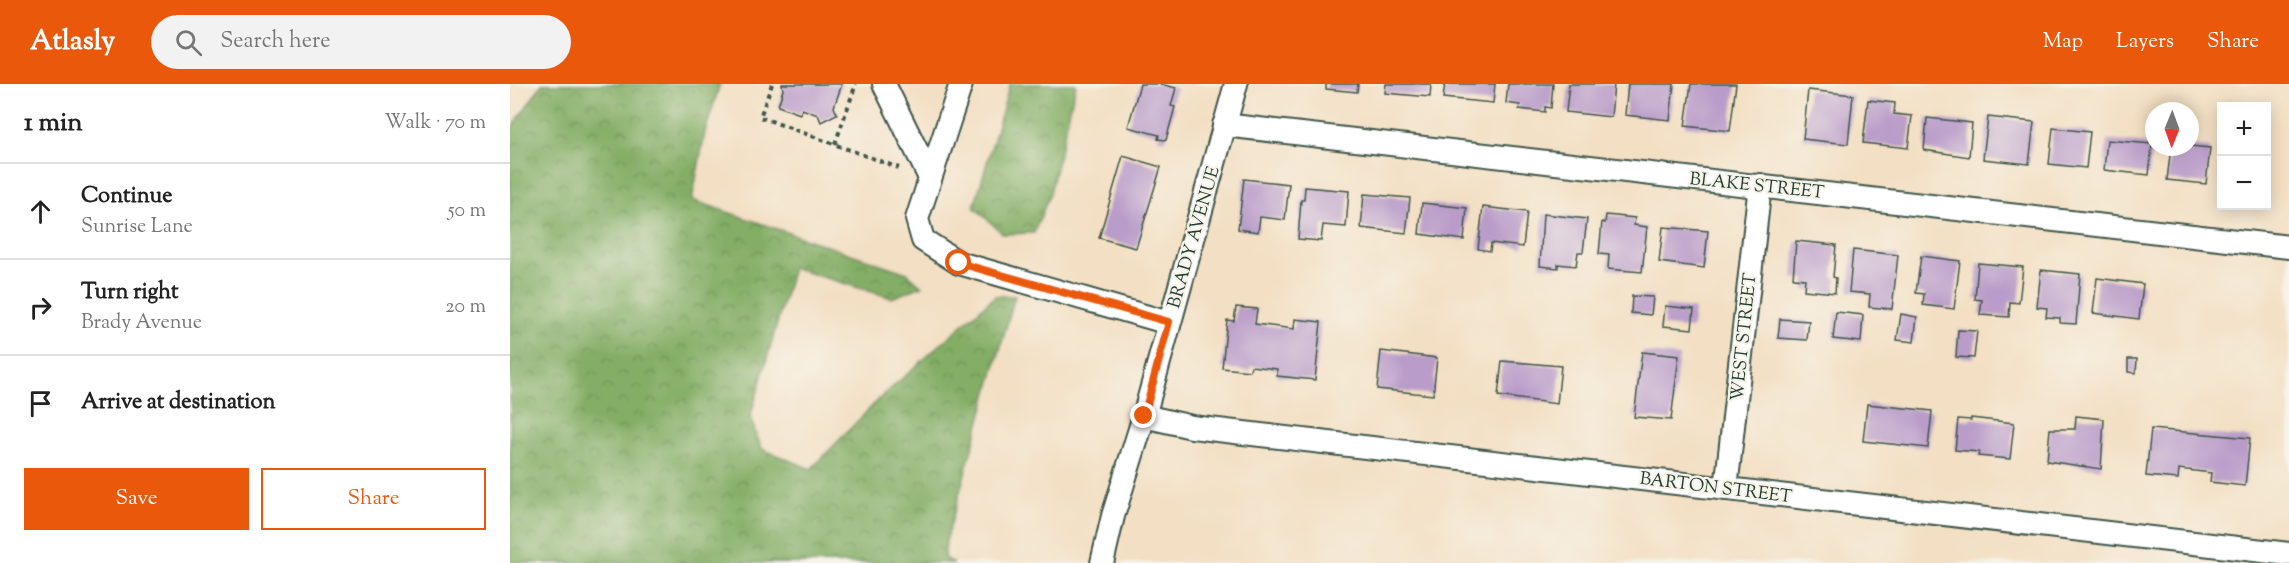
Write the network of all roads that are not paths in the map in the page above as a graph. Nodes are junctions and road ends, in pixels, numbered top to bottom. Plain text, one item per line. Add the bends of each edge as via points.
1 (884, 84) edge
2 (961, 84) edge
3 (1236, 84) edge
4 (1224, 125) junction
5 (930, 178) junction
6 (1760, 185) junction
7 (2289, 247) edge
8 (1169, 322) junction
9 (1144, 416) junction
10 (1726, 489) junction
11 (2289, 554) edge
12 (1102, 563) edge

1 - 5 street
2 - 5 street
3 - 4 street, BRADY AVENUE
4 - 6 street, BLAKE STREET
4 - 8 street, BRADY AVENUE
5 - 8 street via 917,219 923,240 959,263
6 - 7 street, BLAKE STREET
6 - 10 street, WEST STREET
8 - 9 street, BRADY AVENUE
9 - 10 street, BARTON STREET via 1192,427
9 - 12 street, BRADY AVENUE
10 - 11 street, BARTON STREET

